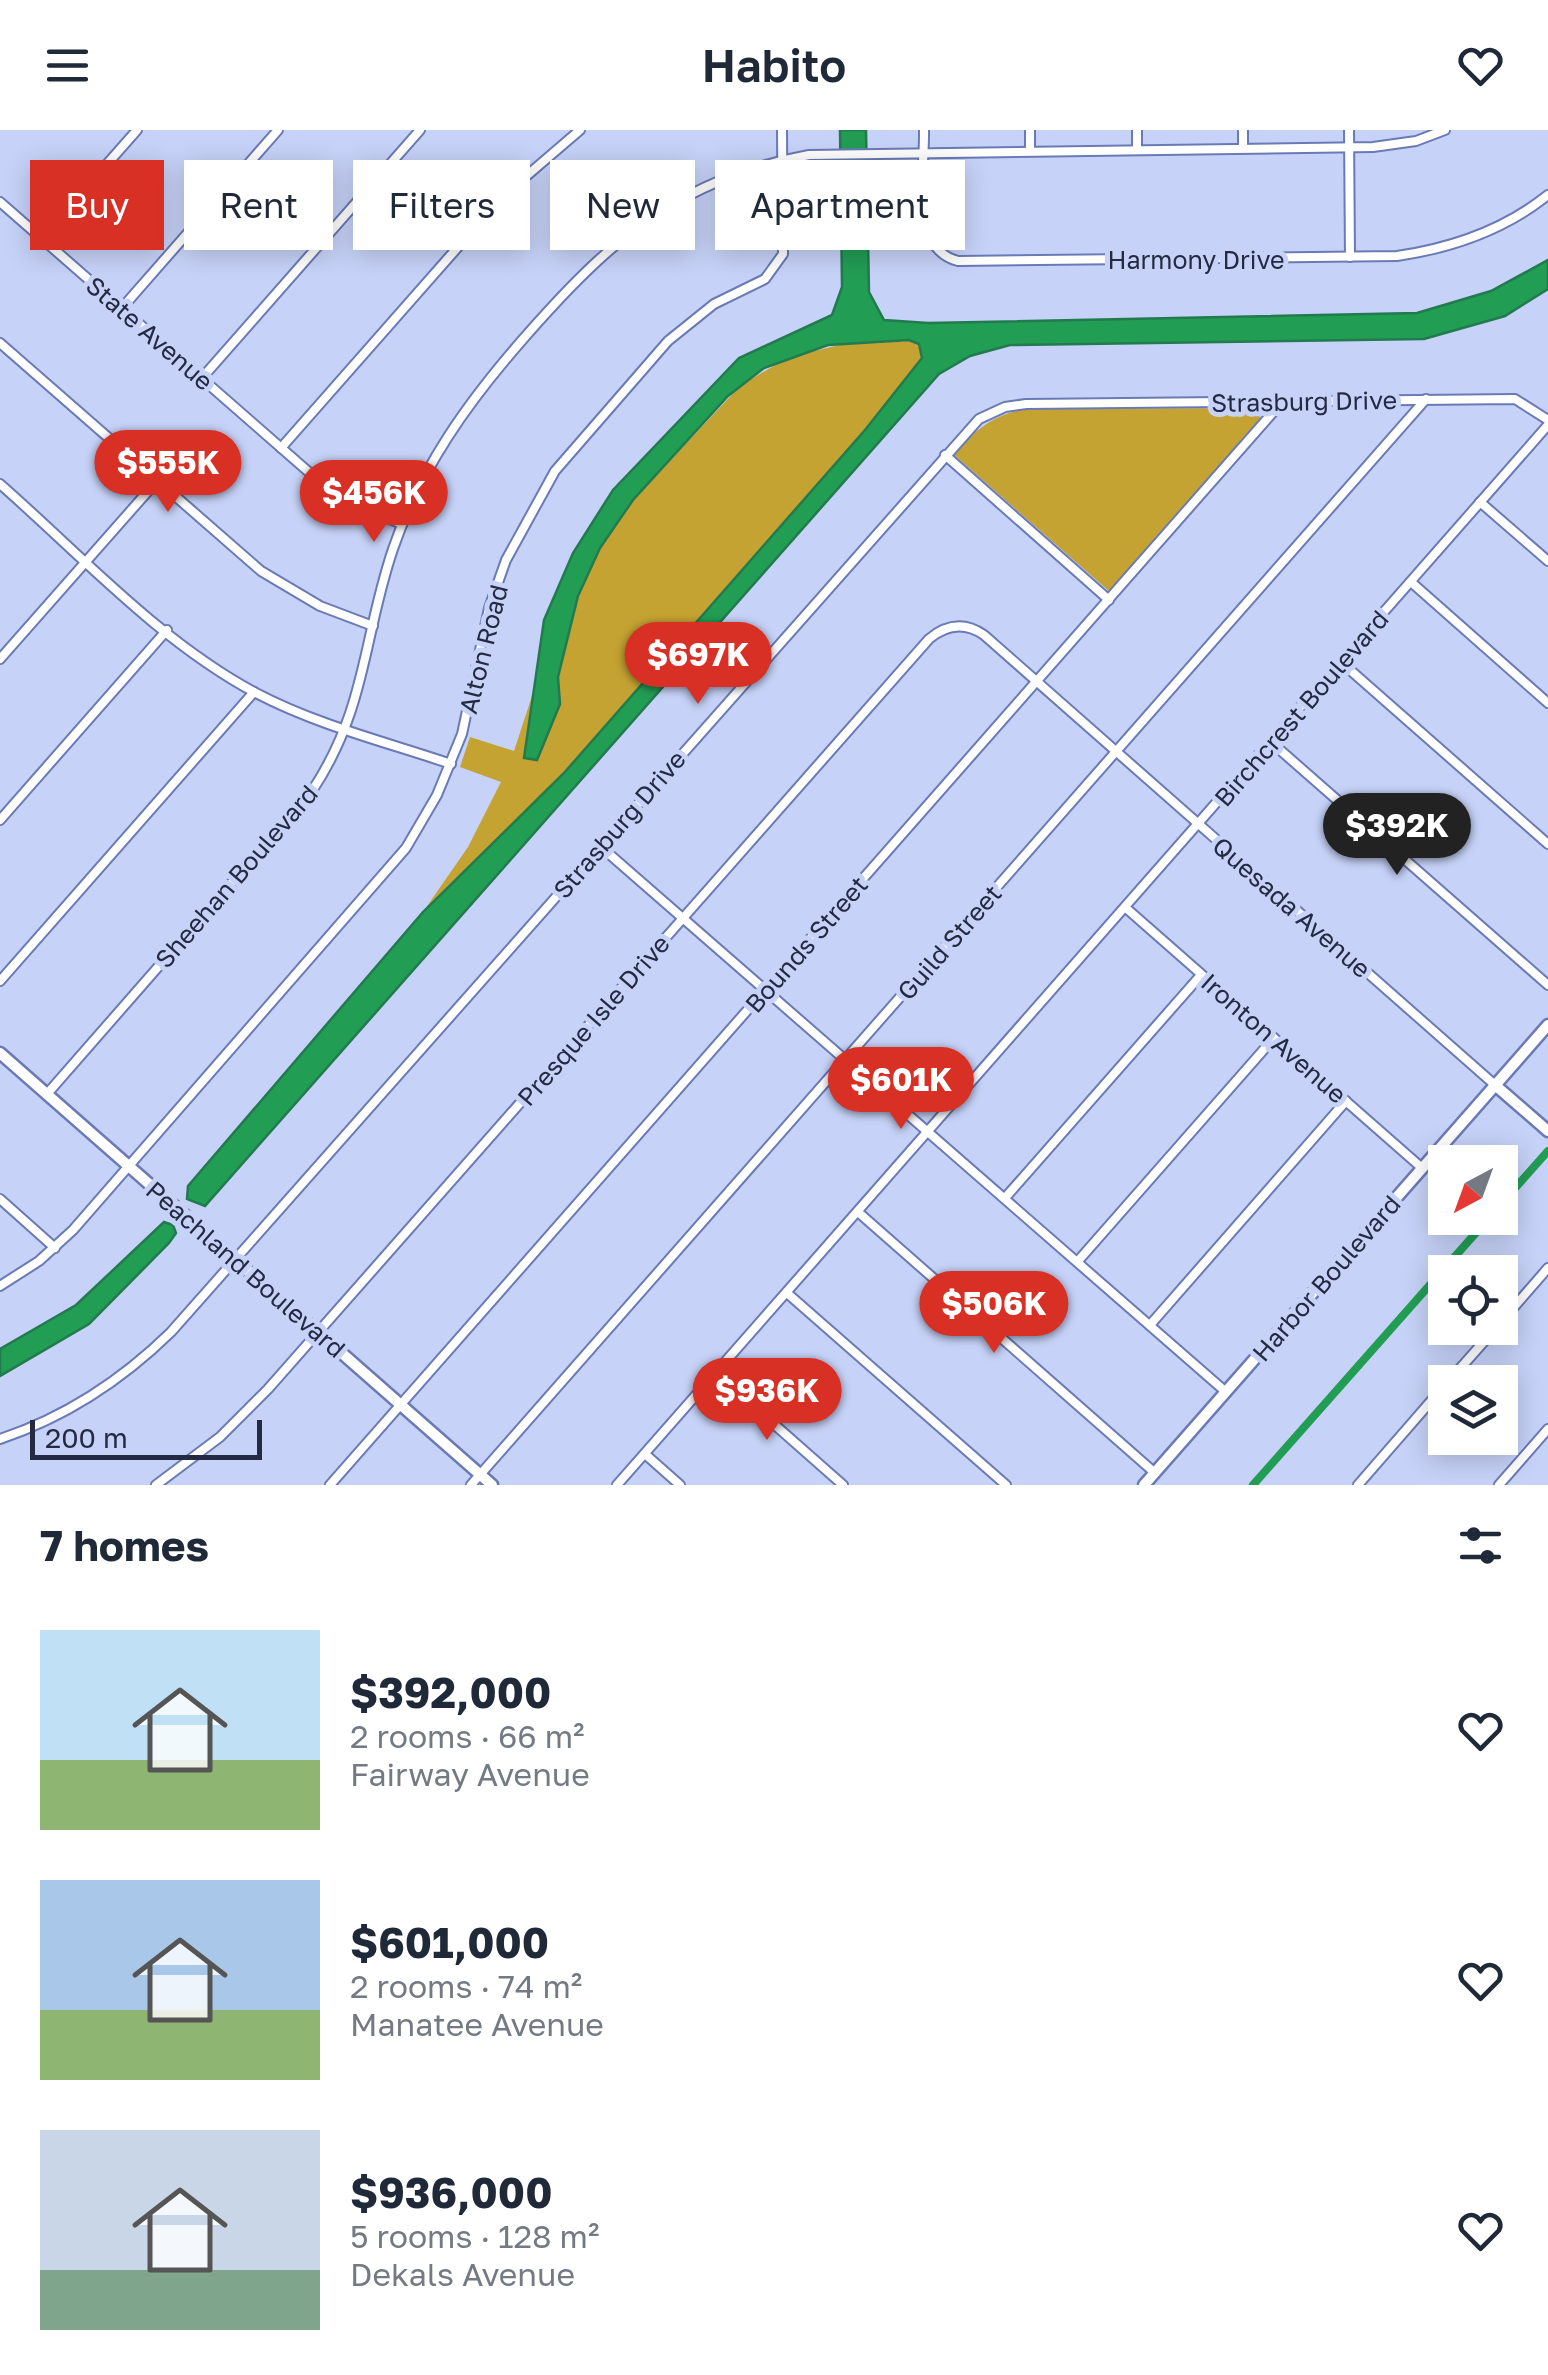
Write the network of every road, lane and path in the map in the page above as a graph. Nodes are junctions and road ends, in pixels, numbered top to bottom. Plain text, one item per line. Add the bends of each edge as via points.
1 (137, 130) edge
2 (278, 130) edge
3 (420, 130) edge
4 (580, 130) edge
5 (782, 130) edge
6 (924, 130) edge
7 (1030, 130) edge
8 (1136, 130) edge
9 (1242, 130) edge
10 (1349, 130) edge
11 (1445, 130) edge
12 (1243, 148) junction
13 (1349, 148) junction
14 (1137, 149) junction
15 (924, 150) junction
16 (1030, 150) junction
17 (111, 160) edge
18 (782, 160) joint
19 (715, 182) edge
20 (1548, 196) edge
21 (0, 202) edge
22 (30, 228) edge
23 (56, 250) edge
24 (783, 250) edge
25 (1350, 258) junction
26 (122, 308) junction
27 (0, 343) edge
28 (202, 378) junction
29 (1426, 398) junction
30 (1282, 402) junction
31 (1548, 423) edge
32 (282, 448) junction
33 (945, 455) junction
34 (157, 480) junction
35 (4, 487) edge
36 (0, 498) edge
37 (1480, 502) junction
38 (402, 524) junction
39 (87, 560) junction
40 (1548, 562) edge
41 (1411, 582) junction
42 (1109, 600) junction
43 (373, 626) junction
44 (167, 630) junction
45 (0, 659) edge
46 (1341, 662) junction
47 (1037, 682) junction
48 (254, 692) junction
49 (1548, 703) edge
50 (346, 729) junction
51 (1271, 742) junction
52 (1117, 752) junction
53 (451, 764) junction
54 (0, 820) edge
55 (1199, 825) junction
56 (1548, 844) edge
57 (600, 846) junction
58 (1126, 908) junction
59 (683, 918) junction
60 (1201, 974) junction
61 (0, 981) edge
62 (1548, 985) edge
63 (765, 991) junction
64 (1548, 1025) edge
65 (1274, 1038) junction
66 (0, 1053) edge
67 (844, 1061) junction
68 (1496, 1085) junction
69 (47, 1094) junction
70 (1346, 1102) junction
71 (929, 1131) junction
72 (1548, 1131) edge
73 (129, 1166) junction
74 (1422, 1168) junction
75 (1005, 1198) junction
76 (0, 1199) edge
77 (858, 1212) junction
78 (55, 1248) junction
79 (236, 1260) junction
80 (1078, 1261) junction
81 (1546, 1273) edge
82 (0, 1286) edge
83 (787, 1292) junction
84 (1518, 1303) edge
85 (1150, 1325) junction
86 (318, 1332) junction
87 (1480, 1345) edge
88 (1463, 1365) edge
89 (716, 1373) junction
90 (1226, 1392) junction
91 (400, 1404) junction
92 (1428, 1405) edge
93 (1548, 1429) edge
94 (0, 1439) edge
95 (645, 1454) junction
96 (1155, 1472) junction
97 (480, 1474) junction
98 (156, 1485) edge
99 (330, 1485) edge
100 (471, 1485) edge
101 (492, 1485) edge
102 (617, 1485) edge
103 (680, 1485) edge
104 (843, 1485) edge
105 (1006, 1485) edge
106 (1144, 1485) edge
107 (1358, 1485) edge
108 (1499, 1485) edge

1 - 17 street
2 - 26 street
3 - 28 street
4 - 32 street via 502,197
5 - 18 street, Alton Road
6 - 15 street
7 - 16 street
8 - 14 street
9 - 12 street
10 - 13 street
11 - 13 street, Sheehan Boulevard via 1400,144
12 - 13 street, Sheehan Boulevard
12 - 14 street, Sheehan Boulevard
13 - 25 street
14 - 16 street, Sheehan Boulevard
15 - 16 street, Sheehan Boulevard
15 - 18 street, Sheehan Boulevard
15 - 25 street, Harmony Drive via 926,233 946,258
19 - 38 street, Sheehan Boulevard via 628,232 586,268 466,407
20 - 25 street, Harmony Drive via 1453,244
21 - 22 street, State Avenue
23 - 26 street, State Avenue
24 - 53 street, Alton Road via 774,272 714,304 668,341 573,448 528,514 496,587
26 - 28 street, State Avenue
27 - 34 street
28 - 32 street, State Avenue
29 - 30 street, Strasburg Drive
29 - 31 street, Strasburg Drive via 1515,399
29 - 52 street, Guild Street
30 - 33 street, Strasburg Drive via 1005,406 979,419
30 - 42 street, Bounds Street
31 - 37 street, Birchcrest Boulevard
32 - 38 street, State Avenue via 341,497
33 - 42 street
33 - 57 street, Strasburg Drive
34 - 39 street
34 - 43 street via 275,581
35 - 36 street
35 - 39 street
37 - 40 street
37 - 41 street, Birchcrest Boulevard
38 - 43 street, Sheehan Boulevard
39 - 44 street
39 - 45 street
41 - 46 street, Birchcrest Boulevard
41 - 49 street
42 - 47 street, Bounds Street
43 - 50 street, Sheehan Boulevard
44 - 48 street
44 - 54 street
46 - 51 street, Birchcrest Boulevard
46 - 56 street
47 - 52 street, Quesada Avenue
47 - 59 street, Presque Isle Drive via 976,630 956,626 937,632
47 - 63 street, Bounds Street
48 - 50 street
48 - 61 street
50 - 53 street
50 - 69 street, Sheehan Boulevard via 298,809
51 - 55 street, Birchcrest Boulevard
51 - 62 street
52 - 55 street, Quesada Avenue
52 - 67 street, Guild Street
53 - 73 street, Alton Road via 388,873
55 - 58 street, Birchcrest Boulevard
55 - 68 street, Quesada Avenue
57 - 59 street
57 - 79 street, Strasburg Drive
58 - 60 street, Ironton Avenue
58 - 71 street, Birchcrest Boulevard
59 - 63 street
59 - 86 street, Presque Isle Drive
60 - 65 street, Ironton Avenue
60 - 75 street
63 - 67 street
63 - 91 street, Bounds Street
64 - 68 street, Harbor Boulevard
65 - 70 street, Ironton Avenue
65 - 80 street
66 - 69 street, Peachland Boulevard
67 - 71 street
67 - 97 street, Guild Street
68 - 72 street, Quesada Avenue
68 - 74 street, Harbor Boulevard
69 - 73 street, Peachland Boulevard
70 - 74 street, Ironton Avenue
70 - 85 street
71 - 75 street
71 - 77 street, Birchcrest Boulevard
73 - 78 street, Alton Road
73 - 79 street, Peachland Boulevard
74 - 90 street, Harbor Boulevard
75 - 80 street
76 - 78 street
77 - 83 street, Birchcrest Boulevard
77 - 96 street
78 - 82 street, Alton Road
79 - 86 street, Peachland Boulevard
79 - 94 street, Strasburg Drive via 172,1332 116,1380
80 - 85 street
81 - 84 street
83 - 89 street, Birchcrest Boulevard
83 - 105 street
85 - 90 street
86 - 91 street, Peachland Boulevard
86 - 98 street, Presque Isle Drive via 247,1412
87 - 88 street
89 - 95 street, Birchcrest Boulevard
89 - 104 street
90 - 96 street, Harbor Boulevard
91 - 97 street, Peachland Boulevard
91 - 99 street, Bounds Street
92 - 107 street
93 - 108 street
95 - 102 street, Birchcrest Boulevard
95 - 103 street
96 - 106 street, Harbor Boulevard
97 - 100 street, Guild Street
97 - 101 street, Peachland Boulevard

